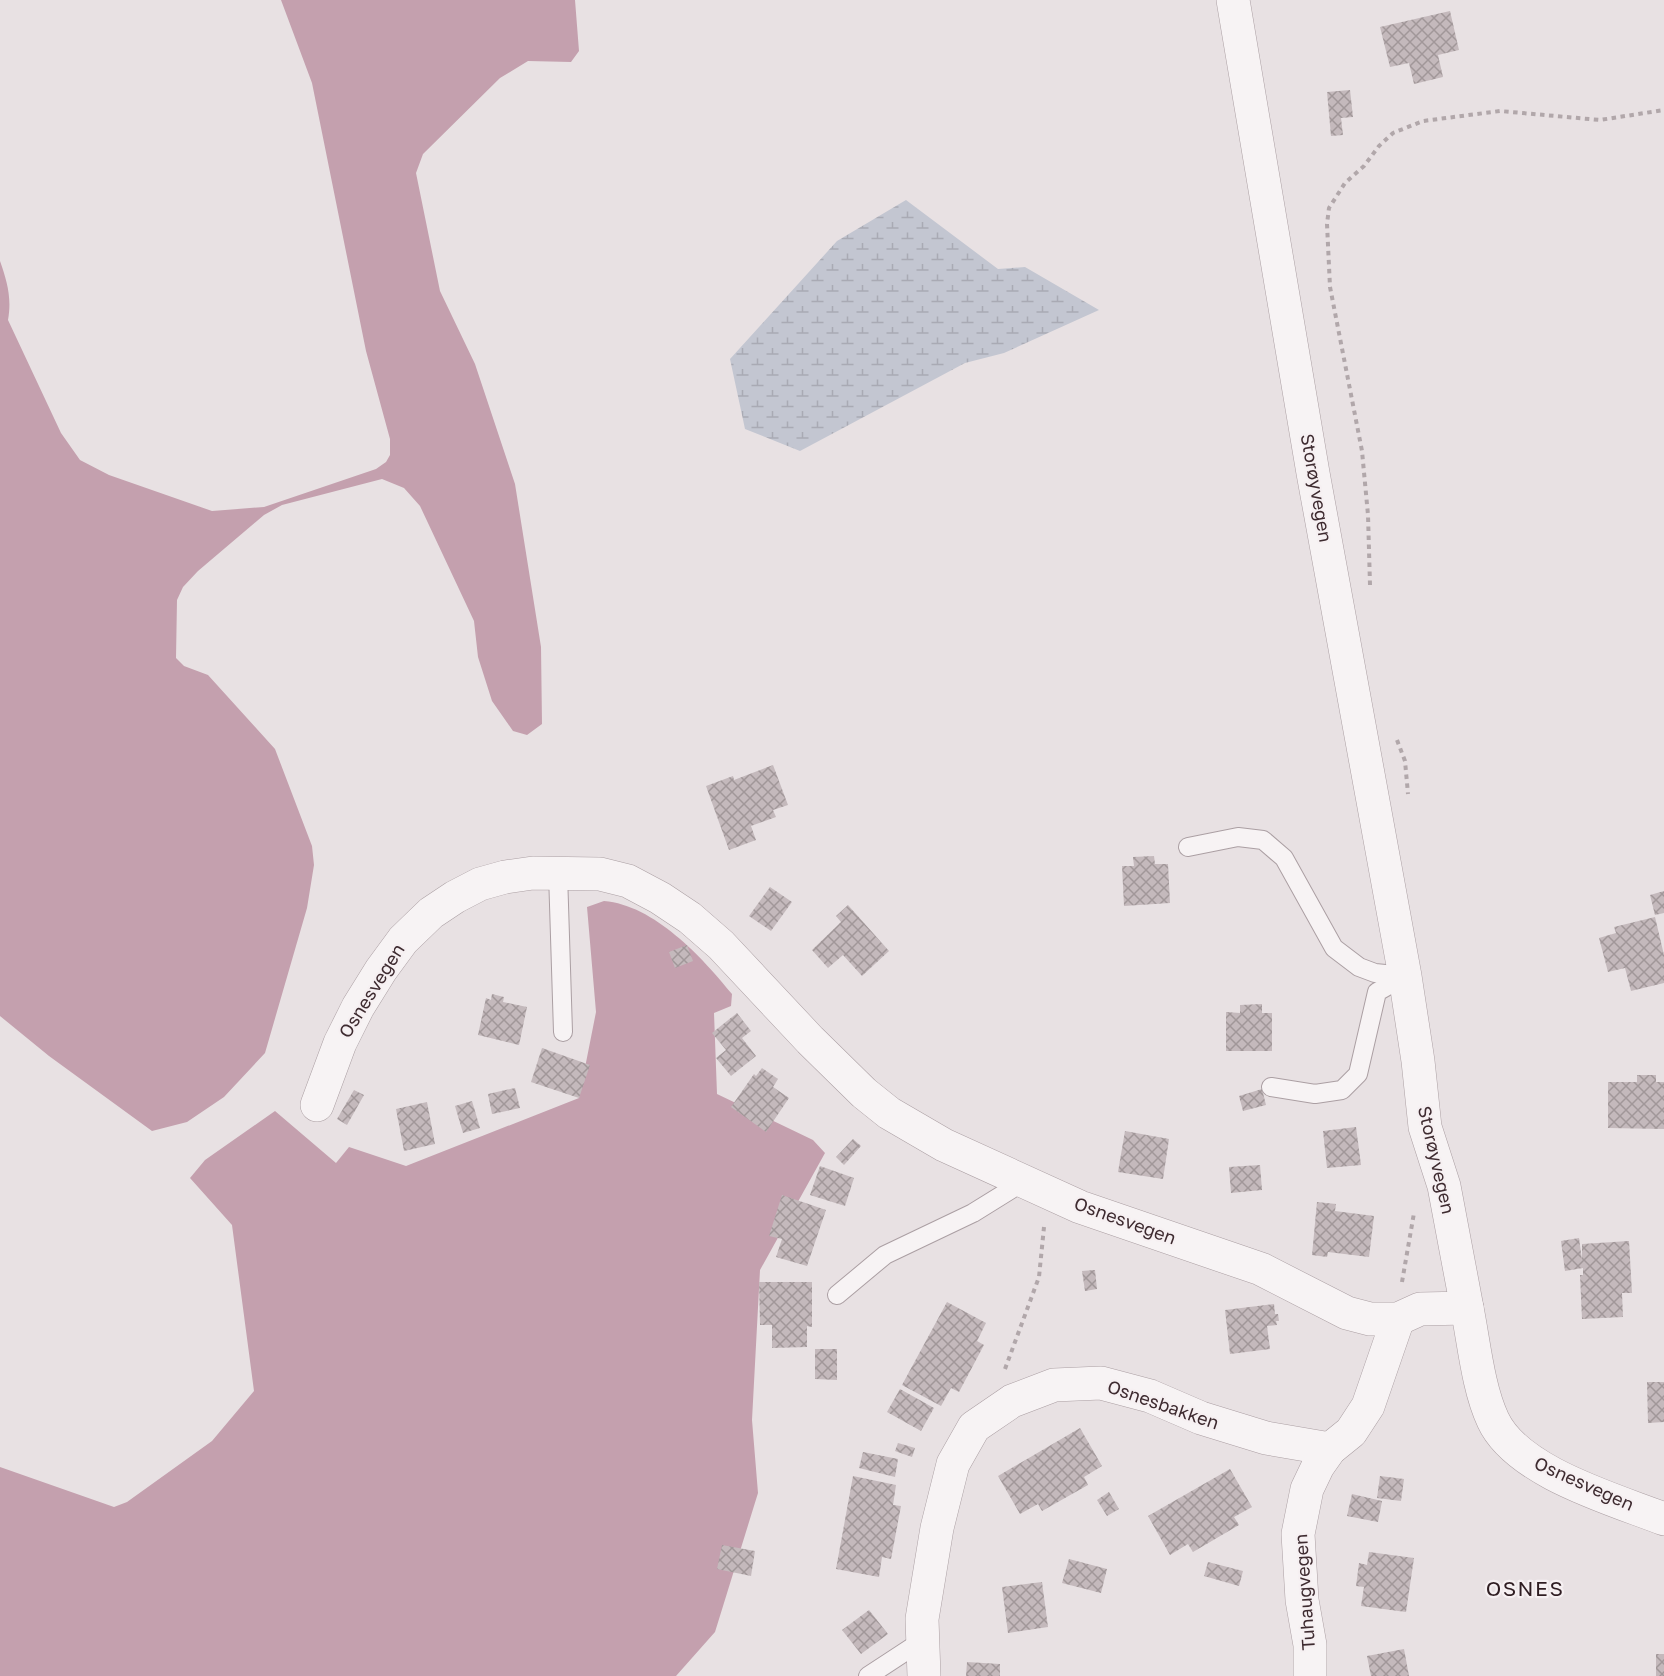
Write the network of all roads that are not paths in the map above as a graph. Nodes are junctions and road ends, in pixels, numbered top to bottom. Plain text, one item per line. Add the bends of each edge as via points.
1 (1233, 0) edge
2 (1188, 847) dead end
3 (558, 873) junction
4 (1405, 976) junction
5 (563, 1032) dead end
6 (1271, 1087) dead end
7 (317, 1105) dead end
8 (1036, 1187) junction
9 (837, 1295) dead end
10 (1467, 1308) junction
11 (1398, 1318) junction
12 (1330, 1449) junction
13 (1664, 1519) edge
14 (923, 1640) junction
15 (868, 1676) edge
16 (924, 1676) edge
17 (1310, 1676) edge

1 - 4 street, Storøyvegen via 1313,473
2 - 4 lane via 1238,837 1263,840 1284,858 1334,948 1359,967
3 - 5 lane
3 - 7 street, Osnesvegen via 533,873 480,885 431,913 403,940 358,1007
3 - 8 street, Osnesvegen via 600,874 628,881 660,898 721,945 810,1040 889,1113 944,1145
4 - 6 lane via 1377,992 1358,1074 1342,1090 1315,1094
4 - 10 street, Storøyvegen via 1425,1127 1444,1186
8 - 9 lane via 885,1254
8 - 11 street, Osnesvegen via 1080,1207 1261,1269 1347,1313 1370,1319
10 - 11 street, Osnesvegen via 1420,1309
10 - 13 street, Osnesvegen via 1482,1384 1501,1436 1514,1449 1557,1476
11 - 12 street, Tuhaugvegen via 1368,1406 1351,1432
12 - 14 street, Osnesbakken via 1266,1438 1200,1418 1150,1396 1101,1383 1054,1385 1012,1401 974,1427 953,1464 937,1528 922,1619
12 - 17 street, Tuhaugvegen via 1307,1489 1298,1534
14 - 15 lane
14 - 16 street, Osnesbakken

